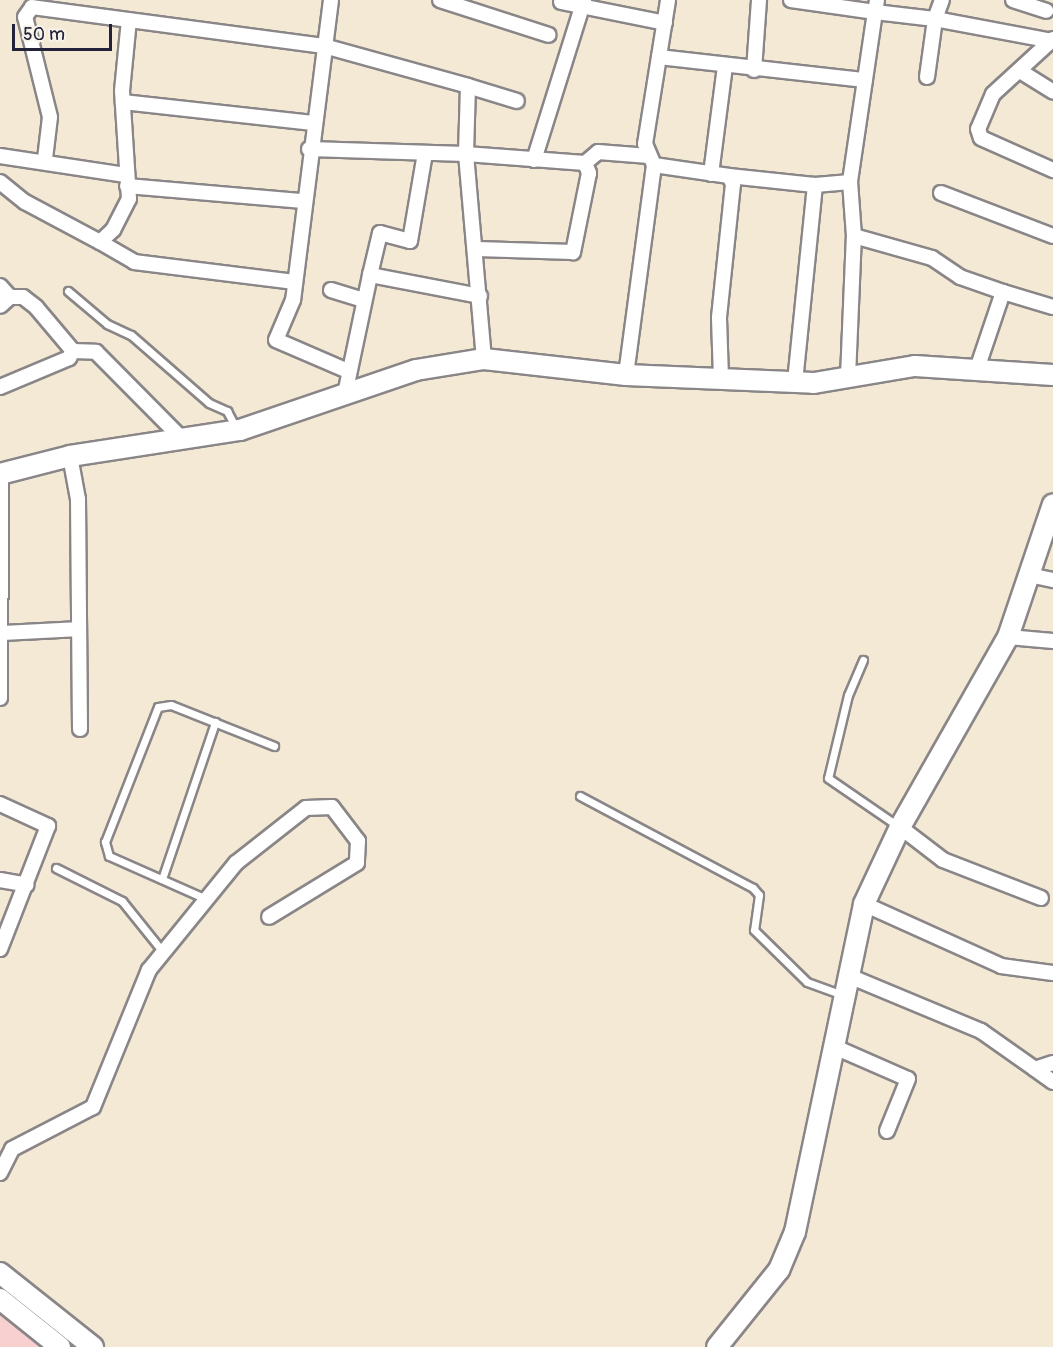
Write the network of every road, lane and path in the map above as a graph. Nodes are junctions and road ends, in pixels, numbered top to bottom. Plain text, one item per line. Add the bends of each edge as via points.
1 (330, 0) edge
2 (440, 0) edge
3 (668, 0) edge
4 (759, 0) edge
5 (791, 0) edge
6 (942, 0) edge
7 (1013, 0) edge
8 (561, 2) dead end
9 (584, 3) edge
10 (27, 5) edge
11 (876, 6) edge
12 (1046, 11) dead end
13 (936, 19) junction
14 (129, 20) junction
15 (665, 23) junction
16 (549, 35) dead end
17 (1052, 40) edge
18 (324, 46) junction
19 (659, 57) junction
20 (725, 66) junction
21 (754, 70) junction
22 (1020, 71) junction
23 (927, 77) dead end
24 (865, 80) junction
25 (468, 86) junction
26 (1053, 92) edge
27 (517, 101) dead end
28 (123, 102) junction
29 (313, 123) junction
30 (309, 149) junction
31 (425, 153) junction
32 (466, 154) junction
33 (0, 156) edge
34 (45, 159) junction
35 (534, 159) junction
36 (652, 160) junction
37 (585, 163) junction
38 (1053, 170) edge
39 (711, 174) junction
40 (729, 176) junction
41 (127, 180) junction
42 (0, 182) edge
43 (850, 182) junction
44 (815, 185) junction
45 (941, 193) dead end
46 (303, 201) junction
47 (1053, 236) edge
48 (854, 237) junction
49 (100, 242) junction
50 (477, 249) junction
51 (370, 275) junction
52 (295, 282) junction
53 (0, 286) edge
54 (331, 290) dead end
55 (68, 291) dead end
56 (1003, 292) junction
57 (480, 296) junction
58 (363, 300) junction
59 (5, 301) edge
60 (1053, 307) edge
61 (73, 351) junction
62 (484, 359) junction
63 (978, 366) junction
64 (348, 370) junction
65 (626, 375) junction
66 (1053, 375) edge
67 (848, 377) junction
68 (721, 379) junction
69 (795, 382) junction
70 (0, 387) edge
71 (345, 394) junction
72 (237, 430) junction
73 (180, 437) junction
74 (70, 456) junction
75 (1, 473) edge
76 (1052, 509) edge
77 (1029, 575) junction
78 (1053, 580) edge
79 (78, 629) junction
80 (2, 633) junction
81 (1008, 637) junction
82 (1053, 641) edge
83 (1, 660) edge
84 (863, 660) dead end
85 (0, 698) edge
86 (214, 722) junction
87 (80, 729) dead end
88 (274, 746) dead end
89 (580, 796) dead end
90 (0, 804) edge
91 (900, 827) junction
92 (56, 868) dead end
93 (162, 879) junction
94 (0, 880) edge
95 (27, 885) junction
96 (204, 898) junction
97 (1041, 898) dead end
98 (864, 904) junction
99 (269, 917) dead end
100 (0, 949) edge
101 (162, 952) junction
102 (1053, 973) edge
103 (849, 976) junction
104 (846, 996) junction
105 (837, 1048) junction
106 (1053, 1063) edge
107 (1035, 1069) junction
108 (1053, 1082) edge
109 (887, 1131) dead end
110 (0, 1173) edge
111 (0, 1273) edge
112 (0, 1299) edge
113 (727, 1344) edge
114 (60, 1347) edge
115 (93, 1347) edge

1 - 18 street
2 - 16 street
3 - 15 street
4 - 21 street
5 - 11 street
6 - 13 street
7 - 12 street
8 - 9 street
9 - 15 street
9 - 35 street
10 - 14 street
10 - 34 street via 37,82 50,117
11 - 13 street
11 - 24 street
13 - 17 street
13 - 23 street
14 - 18 street
14 - 28 street
15 - 19 street
17 - 22 street
18 - 25 street
18 - 29 street
19 - 20 street
19 - 36 street via 645,144
20 - 21 street
20 - 39 street
21 - 24 street
22 - 26 street
22 - 38 street via 993,94 979,123 981,138
24 - 43 street
25 - 27 street
25 - 32 street
28 - 29 street
28 - 41 street
29 - 30 street
30 - 31 street
30 - 46 street
31 - 32 street
31 - 51 street via 410,241 380,233
32 - 35 street
32 - 50 street
33 - 34 street
34 - 41 street
35 - 37 street
36 - 37 street via 598,152
36 - 39 street
36 - 65 street
37 - 50 street via 589,173 573,252
39 - 40 street
40 - 44 street
40 - 68 street via 733,184 719,318
41 - 46 street
41 - 49 street via 129,199 113,230
42 - 49 street via 25,202
43 - 44 street
43 - 48 street
44 - 69 street
45 - 47 street
46 - 52 street
48 - 56 street via 932,258 960,277
48 - 67 street
49 - 52 street via 134,262
50 - 57 street
51 - 57 street
51 - 58 street
52 - 64 street via 276,340
53 - 59 street
54 - 58 street
55 - 72 lane via 107,324 131,335 208,403 227,411
56 - 60 street
56 - 63 street
57 - 62 street
58 - 64 street
59 - 61 street via 23,297
61 - 70 street via 69,358
61 - 73 street via 96,352
62 - 65 street
62 - 71 street via 416,370
63 - 66 street
63 - 67 street via 915,366
64 - 71 street
65 - 68 street
67 - 69 street
68 - 69 street
71 - 72 street
72 - 73 street
73 - 74 street
74 - 75 street
74 - 79 street via 78,499
75 - 80 street
76 - 77 street
77 - 78 street
77 - 81 street
79 - 80 street
79 - 87 street
80 - 83 street
81 - 82 street
81 - 91 street
83 - 85 street
84 - 91 lane via 848,694 828,778
86 - 88 lane
86 - 93 lane
86 - 93 lane via 171,705 158,707 105,842 109,856
89 - 104 lane via 753,888 759,895 754,930 807,982
90 - 95 street via 48,826
91 - 97 street via 943,860
91 - 98 street
92 - 101 lane via 122,901
93 - 96 lane
94 - 95 street
95 - 100 street
96 - 99 street via 236,862 306,808 332,807 358,841 357,863
96 - 101 street
98 - 102 street via 1001,966
98 - 103 street
101 - 110 street via 149,970 93,1107 12,1149
103 - 104 street
103 - 107 street via 981,1031
104 - 105 street
105 - 109 street via 908,1079
105 - 113 street via 821,1089 795,1232 779,1270
106 - 107 street
107 - 108 street
111 - 115 street
112 - 114 street

